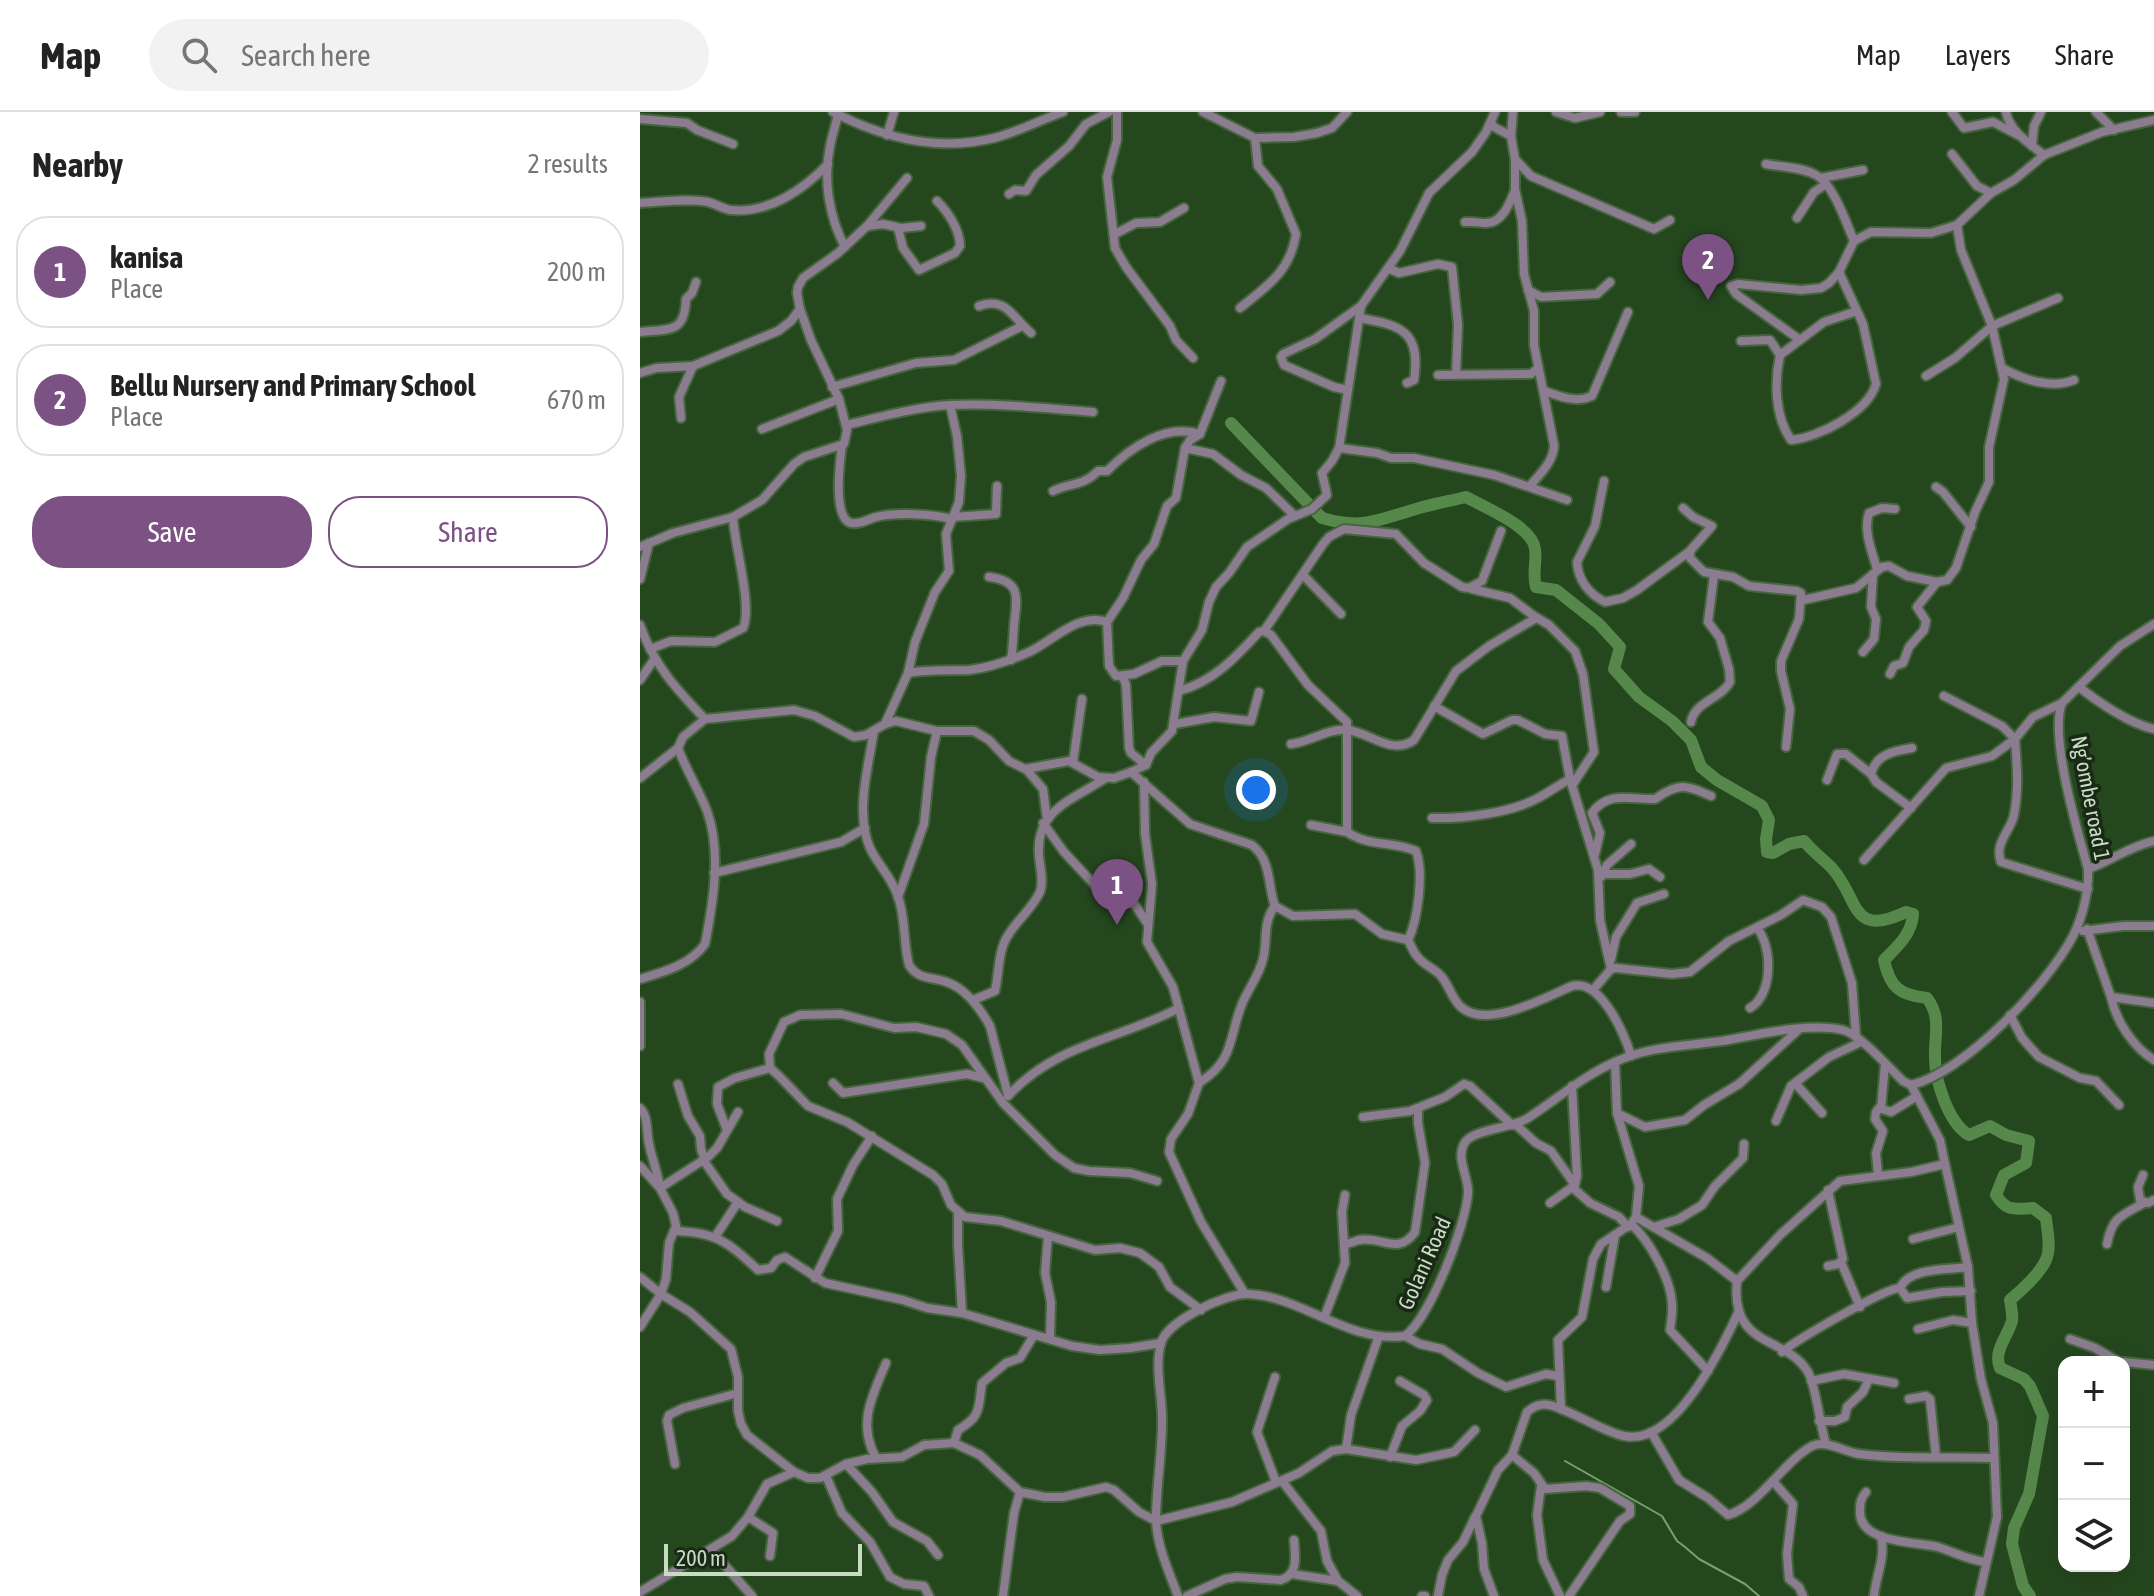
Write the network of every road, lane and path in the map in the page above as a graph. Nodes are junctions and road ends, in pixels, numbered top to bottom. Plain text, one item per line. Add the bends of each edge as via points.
1 (894, 112) edge
2 (1063, 112) edge
3 (1109, 112) edge
4 (1117, 112) edge
5 (1203, 112) edge
6 (1347, 112) edge
7 (1513, 112) edge
8 (1556, 112) edge
9 (1600, 112) edge
10 (1621, 112) edge
11 (1635, 112) edge
12 (1952, 112) edge
13 (2006, 112) edge
14 (2041, 112) edge
15 (2096, 112) edge
16 (836, 113) edge
17 (1494, 115) edge
18 (640, 119) edge
19 (2154, 120) edge
20 (2114, 130) junction
21 (887, 135) junction
22 (2018, 135) junction
23 (1511, 136) junction
24 (1255, 138) junction
25 (733, 144) dead end
26 (2032, 146) junction
27 (1952, 154) dead end
28 (2044, 155) junction
29 (1515, 159) junction
30 (828, 164) junction
31 (1766, 164) dead end
32 (1863, 170) dead end
33 (907, 178) dead end
34 (1824, 181) junction
35 (1515, 189) junction
36 (1991, 193) junction
37 (1009, 194) dead end
38 (937, 201) dead end
39 (640, 203) edge
40 (1184, 208) dead end
41 (1797, 218) dead end
42 (1670, 220) dead end
43 (1465, 222) dead end
44 (1957, 225) junction
45 (867, 226) junction
46 (921, 226) dead end
47 (898, 228) junction
48 (1115, 234) junction
49 (1854, 241) junction
50 (845, 247) junction
51 (1388, 268) junction
52 (1839, 272) junction
53 (696, 282) dead end
54 (1610, 282) dead end
55 (1527, 289) junction
56 (2058, 298) dead end
57 (979, 306) dead end
58 (1361, 306) junction
59 (1240, 308) dead end
60 (800, 309) junction
61 (1857, 311) junction
62 (1628, 312) dead end
63 (1359, 318) junction
64 (1022, 326) junction
65 (1992, 326) junction
66 (640, 332) edge
67 (1031, 333) dead end
68 (1800, 340) junction
69 (1741, 341) dead end
70 (1780, 355) junction
71 (1193, 358) dead end
72 (693, 366) junction
73 (1538, 368) junction
74 (2004, 369) junction
75 (640, 373) edge
76 (1456, 374) junction
77 (1438, 375) dead end
78 (1926, 376) dead end
79 (2074, 380) dead end
80 (1221, 381) dead end
81 (1407, 383) dead end
82 (832, 387) junction
83 (1348, 390) junction
84 (1545, 391) junction
85 (839, 399) junction
86 (950, 405) junction
87 (1093, 412) dead end
88 (681, 418) dead end
89 (846, 425) junction
90 (762, 429) dead end
91 (1200, 434) junction
92 (842, 445) junction
93 (1185, 448) junction
94 (1339, 448) junction
95 (1604, 481) dead end
96 (997, 486) dead end
97 (1530, 486) junction
98 (1936, 487) dead end
99 (1053, 491) dead end
100 (1567, 500) dead end
101 (1683, 508) dead end
102 (1895, 509) dead end
103 (1295, 516) junction
104 (733, 517) junction
105 (952, 518) junction
106 (1971, 527) junction
107 (1501, 531) dead end
108 (645, 545) edge
109 (1690, 551) junction
110 (1875, 571) junction
111 (1303, 575) junction
112 (1714, 575) junction
113 (989, 577) dead end
114 (640, 579) edge
115 (1937, 582) junction
116 (1469, 588) junction
117 (1803, 600) junction
118 (1341, 614) dead end
119 (1536, 618) junction
120 (1107, 622) junction
121 (2154, 624) edge
122 (640, 625) edge
123 (1264, 631) junction
124 (645, 644) edge
125 (1863, 652) dead end
126 (655, 658) junction
127 (1011, 660) junction
128 (1183, 661) junction
129 (908, 673) junction
130 (1890, 674) dead end
131 (1123, 677) junction
132 (640, 680) edge
133 (2079, 687) junction
134 (1179, 691) junction
135 (1259, 692) dead end
136 (1944, 696) dead end
137 (1082, 699) dead end
138 (2062, 703) junction
139 (1434, 706) junction
140 (705, 719) junction
141 (1691, 722) dead end
142 (885, 724) junction
143 (1175, 724) junction
144 (2154, 729) edge
145 (1349, 730) junction
146 (874, 731) junction
147 (937, 731) junction
148 (2015, 739) junction
149 (1291, 744) dead end
150 (1786, 747) dead end
151 (678, 748) junction
152 (1912, 748) dead end
153 (1073, 762) junction
154 (1146, 765) junction
155 (1026, 769) junction
156 (1131, 772) junction
157 (1871, 774) junction
158 (640, 778) edge
159 (1106, 778) junction
160 (1827, 780) dead end
161 (1572, 781) junction
162 (1144, 782) junction
163 (1711, 796) dead end
164 (1911, 808) junction
165 (1432, 818) dead end
166 (1045, 821) junction
167 (1311, 825) dead end
168 (865, 828) junction
169 (1347, 832) junction
170 (2154, 841) edge
171 (1631, 844) dead end
172 (1595, 855) junction
173 (1864, 860) dead end
174 (2088, 869) junction
175 (714, 873) junction
176 (1660, 877) dead end
177 (1601, 878) junction
178 (2088, 889) junction
179 (1664, 894) dead end
180 (898, 897) junction
181 (1275, 906) junction
182 (1148, 923) junction
183 (2154, 926) edge
184 (1757, 928) junction
185 (2087, 929) junction
186 (2074, 934) junction
187 (1408, 940) junction
188 (1611, 966) junction
189 (640, 979) edge
190 (1593, 990) junction
191 (2111, 997) junction
192 (973, 1000) junction
193 (640, 1002) edge
194 (2154, 1003) edge
195 (1179, 1008) junction
196 (1750, 1008) dead end
197 (2010, 1015) junction
198 (1798, 1030) junction
199 (1859, 1040) junction
200 (640, 1046) edge
201 (1631, 1056) junction
202 (2154, 1060) edge
203 (1615, 1062) junction
204 (1885, 1064) junction
205 (770, 1068) junction
206 (987, 1081) junction
207 (833, 1083) dead end
208 (1199, 1083) junction
209 (1795, 1083) junction
210 (678, 1084) dead end
211 (1911, 1085) junction
212 (1572, 1086) junction
213 (1917, 1096) junction
214 (1006, 1099) junction
215 (2119, 1105) dead end
216 (640, 1108) edge
217 (1418, 1108) junction
218 (1881, 1109) junction
219 (738, 1112) dead end
220 (1617, 1113) junction
221 (1822, 1113) dead end
222 (1363, 1117) dead end
223 (1776, 1121) dead end
224 (1514, 1125) junction
225 (727, 1130) junction
226 (872, 1136) junction
227 (1744, 1144) dead end
228 (705, 1160) junction
229 (1945, 1164) junction
230 (640, 1166) edge
231 (1878, 1175) junction
232 (2143, 1175) dead end
233 (1157, 1181) dead end
234 (1574, 1186) junction
235 (660, 1188) junction
236 (1828, 1190) junction
237 (1345, 1195) dead end
238 (2154, 1200) edge
239 (738, 1202) junction
240 (1550, 1203) dead end
241 (2144, 1203) junction
242 (958, 1213) junction
243 (777, 1221) dead end
244 (1632, 1223) junction
245 (1653, 1227) junction
246 (1959, 1227) junction
247 (674, 1231) junction
248 (1615, 1235) junction
249 (1048, 1236) junction
250 (715, 1237) junction
251 (1913, 1239) dead end
252 (1346, 1244) junction
253 (2107, 1244) dead end
254 (1841, 1262) junction
255 (1828, 1266) dead end
256 (1968, 1267) junction
257 (640, 1277) edge
258 (815, 1278) junction
259 (1737, 1281) junction
260 (1606, 1287) dead end
261 (1900, 1288) junction
262 (1971, 1291) junction
263 (661, 1294) junction
264 (1245, 1294) junction
265 (1860, 1307) junction
266 (1201, 1310) junction
267 (1739, 1311) junction
268 (962, 1313) junction
269 (1324, 1318) junction
270 (1972, 1323) junction
271 (640, 1326) edge
272 (1918, 1329) dead end
273 (1034, 1335) junction
274 (1379, 1336) junction
275 (1405, 1336) junction
276 (1050, 1338) junction
277 (2070, 1339) dead end
278 (1161, 1343) junction
279 (1782, 1352) junction
280 (2110, 1356) edge
281 (886, 1363) dead end
282 (2130, 1363) edge
283 (2154, 1365) edge
284 (1708, 1371) junction
285 (1558, 1376) junction
286 (1275, 1377) dead end
287 (1869, 1379) junction
288 (1400, 1381) dead end
289 (1811, 1381) junction
290 (1894, 1383) dead end
291 (738, 1393) junction
292 (1909, 1399) dead end
293 (1561, 1409) junction
294 (1819, 1421) junction
295 (1475, 1430) dead end
296 (1651, 1432) junction
297 (954, 1443) junction
298 (1826, 1444) junction
299 (1346, 1449) junction
300 (1512, 1455) junction
301 (1390, 1457) junction
302 (1936, 1457) junction
303 (876, 1458) junction
304 (1994, 1458) junction
305 (675, 1464) dead end
306 (846, 1464) junction
307 (794, 1472) junction
308 (826, 1476) junction
309 (1773, 1481) junction
310 (1279, 1482) junction
311 (1541, 1486) junction
312 (1020, 1492) junction
313 (1866, 1492) dead end
314 (1476, 1516) junction
315 (748, 1517) junction
316 (1156, 1521) junction
317 (1881, 1536) junction
318 (1294, 1540) dead end
319 (711, 1550) junction
320 (938, 1555) dead end
321 (770, 1556) dead end
322 (1986, 1562) junction
323 (1292, 1574) junction
324 (1338, 1581) junction
325 (645, 1593) edge
326 (752, 1596) edge
327 (929, 1596) edge
328 (1003, 1596) edge
329 (1178, 1596) edge
330 (1187, 1596) edge
331 (1357, 1596) edge
332 (1438, 1596) edge
333 (1494, 1596) edge
334 (1560, 1596) edge
335 (1569, 1596) edge
336 (1803, 1596) edge
337 (1874, 1596) edge
338 (1979, 1596) edge

1 - 21 street
2 - 21 street via 996,138 966,143 915,142
3 - 37 street via 1086,124 1026,191
4 - 48 street via 1117,140 1107,177
5 - 24 street
6 - 24 street via 1332,128 1317,133
7 - 23 street
8 - 9 street via 1575,118
10 - 11 street
12 - 22 street via 1964,128 1993,122
13 - 22 street
14 - 26 street
15 - 20 street
16 - 21 street
16 - 30 street
17 - 23 street via 1501,132
17 - 51 street via 1472,152 1429,193
18 - 25 street via 687,123
19 - 20 street
20 - 28 street
22 - 26 street
23 - 29 street
24 - 59 street via 1258,166 1277,189 1296,234 1280,275
26 - 28 street
27 - 36 street via 1977,186
28 - 36 street
29 - 35 street
29 - 42 street via 1531,176 1654,229
30 - 39 street via 780,201 753,209 729,210 709,202
30 - 50 street via 832,220
31 - 34 street via 1803,170
32 - 34 street
33 - 45 street
34 - 41 street
34 - 49 street
35 - 43 street via 1495,221
35 - 55 street
36 - 44 street
38 - 47 street via 960,238 955,253 919,270 903,248
40 - 48 street via 1160,222 1136,223
44 - 49 street via 1922,234 1871,232
44 - 65 street via 1961,250
45 - 47 street
45 - 50 street
46 - 47 street
48 - 71 street via 1115,248 1126,267
49 - 52 street
50 - 60 street via 803,278 797,293
51 - 58 street
51 - 76 street via 1399,273 1438,264 1452,267
52 - 61 street
52 - 68 street via 1811,290 1731,286
53 - 66 street via 682,322
54 - 55 street via 1597,294 1541,297
55 - 73 street
56 - 65 street
57 - 64 street via 1006,306
58 - 63 street
58 - 83 street via 1281,357 1284,365
60 - 72 street via 778,331
60 - 82 street
61 - 68 street via 1824,322
61 - 70 street via 1876,378 1873,392 1850,416 1807,439 1791,440 1785,431 1777,395
62 - 84 street via 1592,396 1568,399
63 - 81 street via 1396,327 1411,337 1415,375
63 - 83 street
64 - 67 street
64 - 82 street via 954,360 916,363
65 - 74 street
65 - 78 street
68 - 70 street
69 - 70 street via 1770,340
72 - 75 street
72 - 88 street via 679,397
73 - 76 street via 1531,374
73 - 84 street
74 - 79 street via 2033,380
74 - 106 street via 1989,447 1989,482
76 - 77 street
80 - 91 street
82 - 85 street
83 - 94 street
84 - 97 street via 1554,453
85 - 89 street
85 - 90 street
86 - 87 street
86 - 89 street
86 - 105 street via 961,476
89 - 92 street
91 - 93 street
91 - 99 street via 1181,430 1148,441 1130,448 1089,481
92 - 104 street via 804,457 762,500
92 - 105 street via 839,490 847,521
93 - 103 street via 1213,454 1266,488
93 - 120 street via 1176,498
94 - 97 street via 1414,458
94 - 103 street via 1322,473 1327,495
95 - 109 street via 1595,526 1577,562 1591,593 1605,602 1623,598
96 - 105 street via 996,514
97 - 100 street
98 - 106 street
101 - 109 street via 1712,526
102 - 110 street via 1875,510 1866,518
103 - 128 street via 1247,547 1216,587 1202,630
104 - 108 street
104 - 124 street via 746,615 743,628 715,642
105 - 129 street via 946,534 949,571 935,592
106 - 115 street via 1951,576
107 - 116 street via 1482,581
108 - 114 street
109 - 112 street via 1695,566
110 - 115 street via 1889,566
110 - 117 street via 1856,588
110 - 125 street via 1874,639
111 - 116 street via 1323,544 1344,529 1400,537 1437,572
111 - 118 street
111 - 123 street
112 - 117 street via 1755,588 1797,591
112 - 141 street via 1708,622 1720,638 1730,682 1700,706
113 - 127 street via 1006,580 1017,599
115 - 130 street via 1917,607 1926,621 1924,630
116 - 119 street via 1510,598
117 - 150 street via 1781,661 1790,709
119 - 139 street via 1456,671
119 - 161 street via 1570,645 1583,674 1594,752
120 - 127 street via 1073,626
120 - 131 street via 1109,666
121 - 133 street via 2120,646
122 - 124 street
123 - 134 street via 1218,673
123 - 145 street
124 - 126 street
126 - 132 street
126 - 140 street via 670,684
127 - 129 street via 972,670
128 - 131 street via 1162,661
128 - 134 street
129 - 142 street
131 - 154 street via 1129,748
133 - 138 street
133 - 144 street
134 - 143 street
135 - 143 street via 1251,721 1214,717
136 - 148 street via 2002,726
137 - 153 street
138 - 148 street via 2033,717
138 - 174 street, Ng’ombe road 1 via 2062,752
139 - 145 street via 1407,745 1388,745
139 - 161 street via 1483,734 1518,720 1562,736
140 - 146 street via 794,710 854,737
140 - 151 street
142 - 146 street
142 - 147 street via 896,721
143 - 154 street
145 - 149 street
145 - 169 street
146 - 168 street
147 - 155 street via 981,734 1009,761
147 - 180 street via 924,824
148 - 164 street via 1992,756 1946,768
148 - 178 street via 2017,797 2013,820 2000,843 2001,862
151 - 158 street
151 - 175 street via 707,811
152 - 157 street via 1889,752
153 - 155 street
153 - 159 street
154 - 156 street
155 - 166 street via 1043,789
156 - 159 street
156 - 162 street
157 - 160 street via 1846,754 1837,754
157 - 164 street
159 - 166 street
161 - 165 street via 1536,800 1495,812
161 - 172 street
162 - 181 street via 1190,824 1260,851
162 - 182 street via 1152,884
163 - 172 street via 1681,786 1655,799 1624,796 1603,802 1592,813 1600,833
164 - 173 street
166 - 182 street via 1064,852 1104,895 1131,899
166 - 192 street via 1038,834 1042,889 1001,950 995,991
167 - 169 street
168 - 175 street via 841,842
168 - 180 street via 871,850
169 - 187 street via 1359,840 1416,851 1418,897
170 - 174 street
171 - 177 street via 1607,865
172 - 177 street
174 - 178 street, Ng’ombe road 1
175 - 189 street via 705,944 675,968
176 - 177 street via 1649,869
177 - 188 street via 1600,920
178 - 186 street, Ng’ombe road 1
179 - 188 street via 1637,903 1616,937
180 - 192 street via 914,973 947,982
181 - 187 street via 1293,916 1355,914 1382,934
181 - 208 street via 1266,920 1263,958 1228,1050 1216,1072
182 - 195 street via 1147,942
183 - 185 street
184 - 188 street via 1729,941 1690,972
184 - 196 street via 1769,965
184 - 199 street via 1803,900 1822,907 1831,917 1852,983
185 - 186 street
185 - 191 street
186 - 197 street, Ng’ombe road 1
187 - 190 street via 1415,955 1472,1013 1503,1013 1578,984
188 - 190 street
190 - 201 street via 1615,1017
191 - 194 street
191 - 202 street via 2118,1020
192 - 214 street via 990,1026
193 - 200 street
195 - 208 street
195 - 214 street via 1063,1054 1024,1079
197 - 211 street, Ng’ombe road 1 via 1950,1067
197 - 215 street via 2039,1057 2096,1081
198 - 199 street, Golani Road via 1845,1031
198 - 201 street, Golani Road
198 - 220 street via 1739,1084 1685,1120 1645,1127
199 - 204 street
199 - 209 street
201 - 203 street, Golani Road
203 - 212 street, Golani Road
203 - 220 street
204 - 211 street
204 - 218 street
205 - 206 street via 769,1054 784,1022 800,1015 841,1014 946,1034 962,1045
205 - 225 street via 718,1087 717,1104
205 - 226 street via 808,1106
206 - 207 street via 967,1074 843,1093
206 - 214 street
208 - 264 street via 1169,1152 1201,1222
209 - 221 street
209 - 223 street
210 - 228 street
211 - 213 street
212 - 224 street, Golani Road
212 - 234 street
213 - 218 street via 1891,1112
213 - 229 street via 1940,1140
214 - 233 street via 1027,1129 1074,1168
216 - 235 street
217 - 222 street
217 - 224 street via 1464,1084
217 - 252 street via 1425,1163 1415,1232 1402,1244
218 - 231 street via 1875,1115 1883,1131 1876,1153
219 - 225 street
220 - 244 street via 1639,1186
224 - 234 street via 1551,1151
224 - 275 street, Golani Road via 1470,1136 1464,1144 1466,1214 1429,1302
225 - 228 street
226 - 242 street via 933,1175
226 - 258 street via 837,1199 836,1236
227 - 245 street via 1743,1158 1702,1205
228 - 235 street
228 - 239 street via 723,1190
229 - 231 street
229 - 246 street
230 - 235 street
231 - 236 street via 1840,1181
232 - 241 street via 2138,1194
234 - 240 street
234 - 244 street via 1590,1203
235 - 247 street via 673,1213
236 - 254 street
236 - 259 street
237 - 252 street
238 - 241 street
239 - 243 street
239 - 250 street
241 - 253 street via 2121,1214
242 - 249 street
242 - 268 street
244 - 245 street
244 - 248 street
244 - 284 street via 1662,1269 1673,1301 1670,1330
245 - 259 street
246 - 251 street
246 - 256 street
247 - 250 street
247 - 263 street
248 - 260 street
248 - 285 street via 1601,1244 1593,1259 1582,1317 1558,1340
249 - 266 street via 1095,1250 1140,1253 1159,1267 1174,1291
249 - 276 street
250 - 258 street via 758,1270 785,1257
252 - 269 street via 1342,1277
254 - 255 street
254 - 265 street
256 - 261 street via 1921,1273 1904,1279
256 - 262 street
257 - 263 street
258 - 268 street
259 - 267 street
261 - 262 street via 1907,1298
261 - 265 street
262 - 270 street
263 - 271 street
263 - 291 street via 731,1349
264 - 266 street
264 - 269 street, Golani Road via 1292,1303
265 - 279 street
266 - 278 street via 1177,1322
267 - 279 street via 1753,1333
267 - 284 street
268 - 273 street
269 - 274 street, Golani Road
270 - 272 street via 1953,1320
270 - 304 street via 1993,1423
273 - 276 street
273 - 297 street via 1020,1358 982,1383 978,1415 958,1430
274 - 275 street, Golani Road
274 - 299 street via 1351,1415
275 - 285 street via 1442,1349 1506,1387 1543,1375
276 - 278 street via 1093,1350
277 - 280 street
278 - 316 street
279 - 289 street via 1802,1365
281 - 303 street via 865,1429
282 - 283 street
284 - 296 street via 1672,1417
285 - 293 street
286 - 310 street via 1257,1432
287 - 289 street via 1844,1374
287 - 290 street
287 - 294 street via 1845,1417
288 - 301 street via 1427,1400 1402,1426
289 - 294 street
291 - 305 street via 669,1415
291 - 307 street via 747,1435
292 - 302 street via 1930,1399
293 - 296 street via 1622,1436
293 - 300 street via 1540,1404 1527,1412
294 - 298 street
295 - 301 street via 1454,1452 1416,1460
296 - 309 street via 1679,1480 1728,1515
297 - 303 street
297 - 312 street via 980,1455
298 - 302 street via 1877,1456
298 - 309 street via 1813,1445
299 - 301 street
299 - 310 street via 1326,1454
300 - 311 street
300 - 314 street via 1498,1470
302 - 304 street
303 - 306 street
304 - 322 street via 1997,1517
306 - 308 street
306 - 320 street via 893,1522 927,1541
307 - 308 street via 808,1478
307 - 315 street via 767,1484
308 - 327 street via 842,1513 870,1542 890,1577 924,1586
309 - 336 street via 1793,1504 1787,1568
310 - 316 street via 1211,1509
310 - 324 street via 1321,1531
311 - 334 street via 1537,1515 1543,1560
311 - 335 street via 1600,1488 1630,1506
312 - 316 street via 1063,1497 1106,1487
312 - 328 street
313 - 317 street via 1860,1520
314 - 332 street via 1448,1560
314 - 333 street
315 - 319 street
315 - 321 street via 773,1533
316 - 329 street
317 - 322 street
317 - 337 street via 1882,1563
318 - 323 street
319 - 325 street
319 - 326 street
322 - 338 street
323 - 324 street
323 - 330 street via 1281,1580 1225,1579
324 - 331 street

